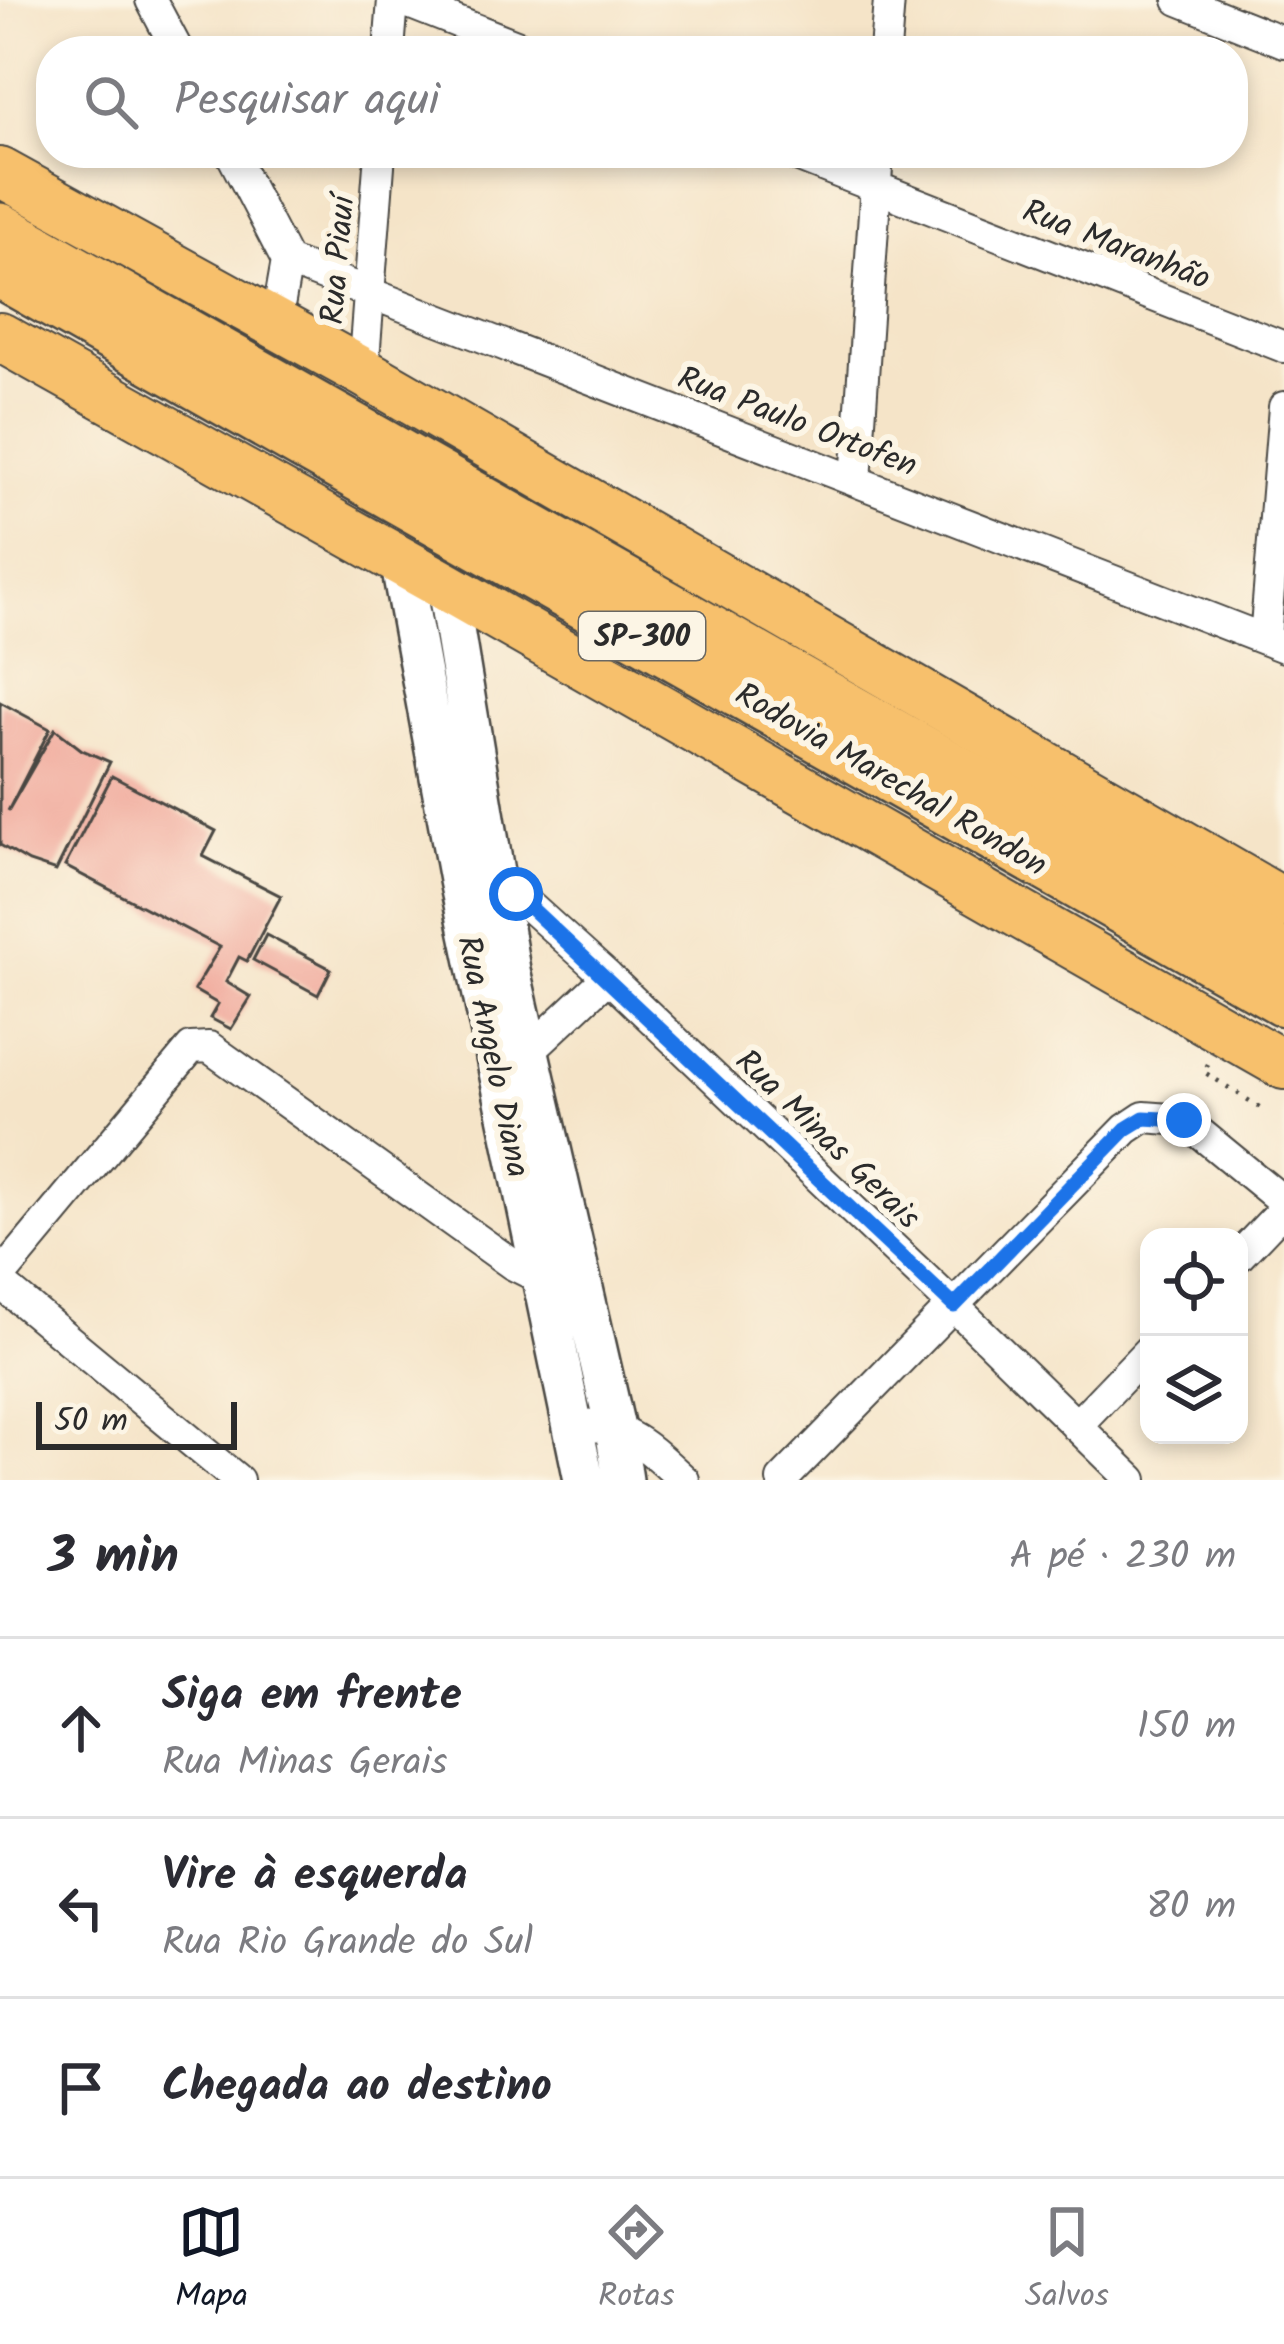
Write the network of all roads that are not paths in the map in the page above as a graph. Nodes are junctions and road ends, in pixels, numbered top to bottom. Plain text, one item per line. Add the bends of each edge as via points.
1 (151, 0) edge
2 (397, 0) edge
3 (889, 0) edge
4 (1179, 0) edge
5 (170, 36) edge
6 (391, 36) edge
7 (492, 36) edge
8 (886, 36) edge
9 (1284, 42) edge
10 (239, 168) edge
11 (379, 168) edge
12 (827, 168) edge
13 (877, 168) edge
14 (0, 172) edge
15 (876, 187) junction
16 (0, 230) edge
17 (287, 261) junction
18 (0, 272) edge
19 (369, 292) junction
20 (272, 322) junction
21 (0, 337) edge
22 (1284, 347) edge
23 (363, 372) junction
24 (1284, 407) edge
25 (856, 481) junction
26 (400, 560) junction
27 (447, 586) junction
28 (1274, 643) edge
29 (477, 882) junction
30 (1284, 903) edge
31 (1284, 956) edge
32 (608, 977) junction
33 (1284, 1000) edge
34 (529, 1052) junction
35 (1284, 1065) edge
36 (1284, 1206) edge
37 (1248, 1246) edge
38 (541, 1275) junction
39 (581, 1279) junction
40 (0, 1280) edge
41 (954, 1306) junction
42 (1140, 1359) edge
43 (573, 1424) junction
44 (1076, 1426) junction
45 (615, 1428) junction
46 (238, 1480) edge
47 (584, 1480) edge
48 (623, 1480) edge
49 (684, 1480) edge
50 (782, 1480) edge
51 (1132, 1480) edge

1 - 5 street
2 - 6 street
2 - 7 street
3 - 8 street
4 - 9 street
10 - 17 street
11 - 19 street, Rua Piauí
12 - 15 street, Rua Maranhão
13 - 15 street
14 - 20 main road
15 - 22 street, Rua Maranhão
15 - 25 street
16 - 31 highway, Rodovia Marechal Rondon / SP-300
17 - 19 street, Rua Paulo Ortofen
17 - 20 street
18 - 33 highway, Rodovia Marechal Rondon / SP-300
19 - 23 street, Rua Piauí
19 - 25 street, Rua Paulo Ortofen
20 - 23 main road
21 - 26 main road
23 - 30 main road
24 - 28 street
25 - 28 street, Rua Paulo Ortofen
26 - 27 main road
26 - 29 street, Rua Angelo Diana
27 - 29 street, Rua Angelo Diana
27 - 35 main road
29 - 32 street, Rua Minas Gerais via 516,894
29 - 34 street, Rua Angelo Diana
29 - 38 street, Rua Angelo Diana
32 - 34 street
32 - 41 street, Rua Minas Gerais
34 - 39 street, Rua Angelo Diana
36 - 37 street
36 - 41 street via 1184,1120 1144,1118
38 - 39 street
38 - 40 street via 509,1262 209,1047 191,1048
38 - 43 street, Rua Angelo Diana
39 - 45 street, Rua Angelo Diana
40 - 46 street
41 - 44 street, Rua Minas Gerais
41 - 50 street
42 - 44 street
43 - 45 street
43 - 47 street, Rua Angelo Diana
44 - 51 street, Rua Minas Gerais
45 - 48 street, Rua Angelo Diana
45 - 49 street

